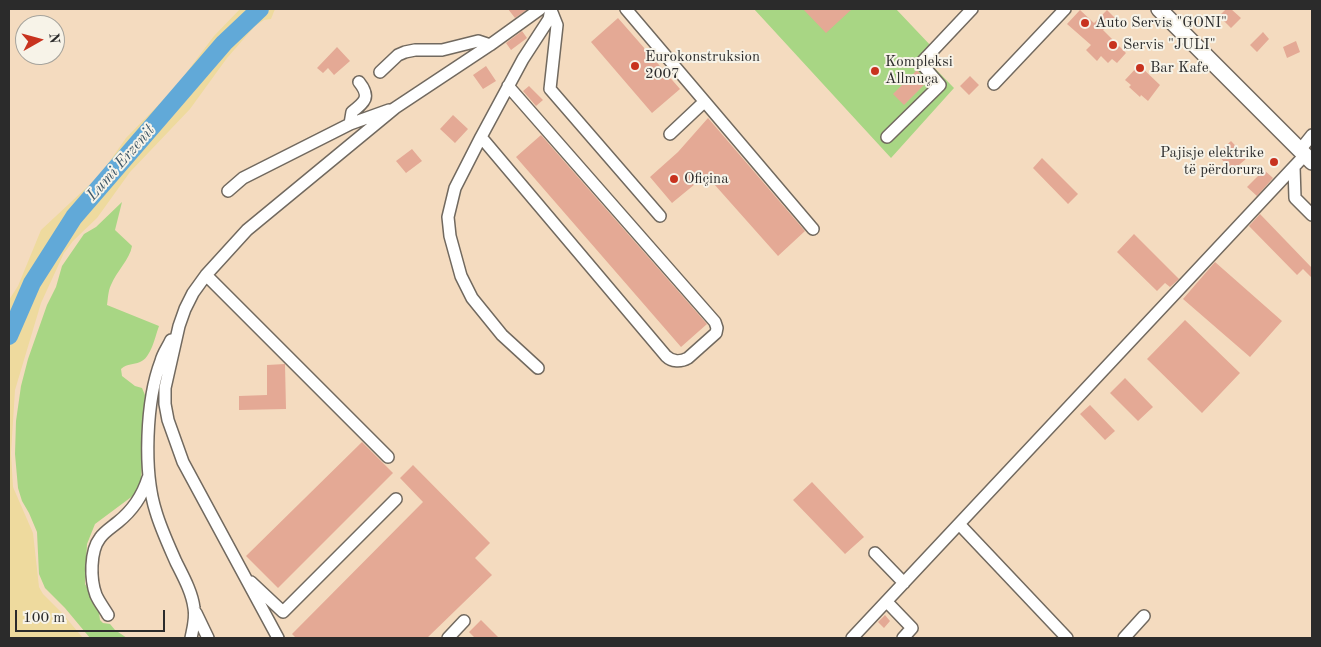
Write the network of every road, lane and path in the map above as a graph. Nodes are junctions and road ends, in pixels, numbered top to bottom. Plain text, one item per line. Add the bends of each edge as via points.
1 (547, 9) edge
2 (626, 9) edge
3 (972, 9) edge
4 (1065, 9) edge
5 (1159, 9) edge
6 (490, 45) junction
7 (380, 72) dead end
8 (359, 82) dead end
9 (994, 84) dead end
10 (508, 86) junction
11 (704, 102) junction
12 (395, 108) junction
13 (350, 124) junction
14 (670, 134) dead end
15 (1312, 135) edge
16 (481, 137) junction
17 (887, 137) dead end
18 (1306, 156) edge
19 (1294, 167) junction
20 (228, 190) dead end
21 (1312, 215) edge
22 (660, 216) dead end
23 (813, 229) dead end
24 (206, 275) junction
25 (179, 326) junction
26 (538, 368) dead end
27 (388, 457) dead end
28 (148, 477) junction
29 (396, 499) dead end
30 (960, 525) junction
31 (875, 553) dead end
32 (244, 576) junction
33 (904, 584) junction
34 (887, 602) junction
35 (194, 608) junction
36 (108, 615) dead end
37 (1144, 616) dead end
38 (464, 621) dead end
39 (191, 638) edge
40 (208, 638) edge
41 (278, 638) edge
42 (448, 638) edge
43 (852, 638) edge
44 (902, 638) edge
45 (1067, 638) edge
46 (1124, 638) edge

1 - 6 street
1 - 10 street via 548,19
1 - 22 street via 557,25 550,89
2 - 11 street
3 - 17 street via 921,63 940,85
4 - 9 street
5 - 18 main road
6 - 7 street via 478,41 442,50 405,52
6 - 12 street
8 - 13 street via 365,90 365,99 352,112
10 - 16 street
10 - 16 street via 712,317 717,328 712,338 683,361 669,359
11 - 14 street
11 - 23 street
12 - 13 street
12 - 24 street via 247,230
13 - 20 street via 242,178
15 - 18 street
16 - 26 street via 455,188 448,217 450,236 472,298 502,335
18 - 19 street
19 - 21 street via 1295,198
19 - 30 street
24 - 25 street via 193,293
24 - 27 street
25 - 28 street via 161,359 155,380
25 - 32 street via 165,388 168,420 183,462
28 - 35 street via 156,512
28 - 36 street via 138,503 100,538 95,548 92,580
29 - 32 street via 283,612
30 - 33 street
30 - 45 street
31 - 33 street
32 - 41 street
33 - 34 street
34 - 43 street
34 - 44 street via 912,628
35 - 39 street
35 - 40 street
37 - 46 street
38 - 42 street

